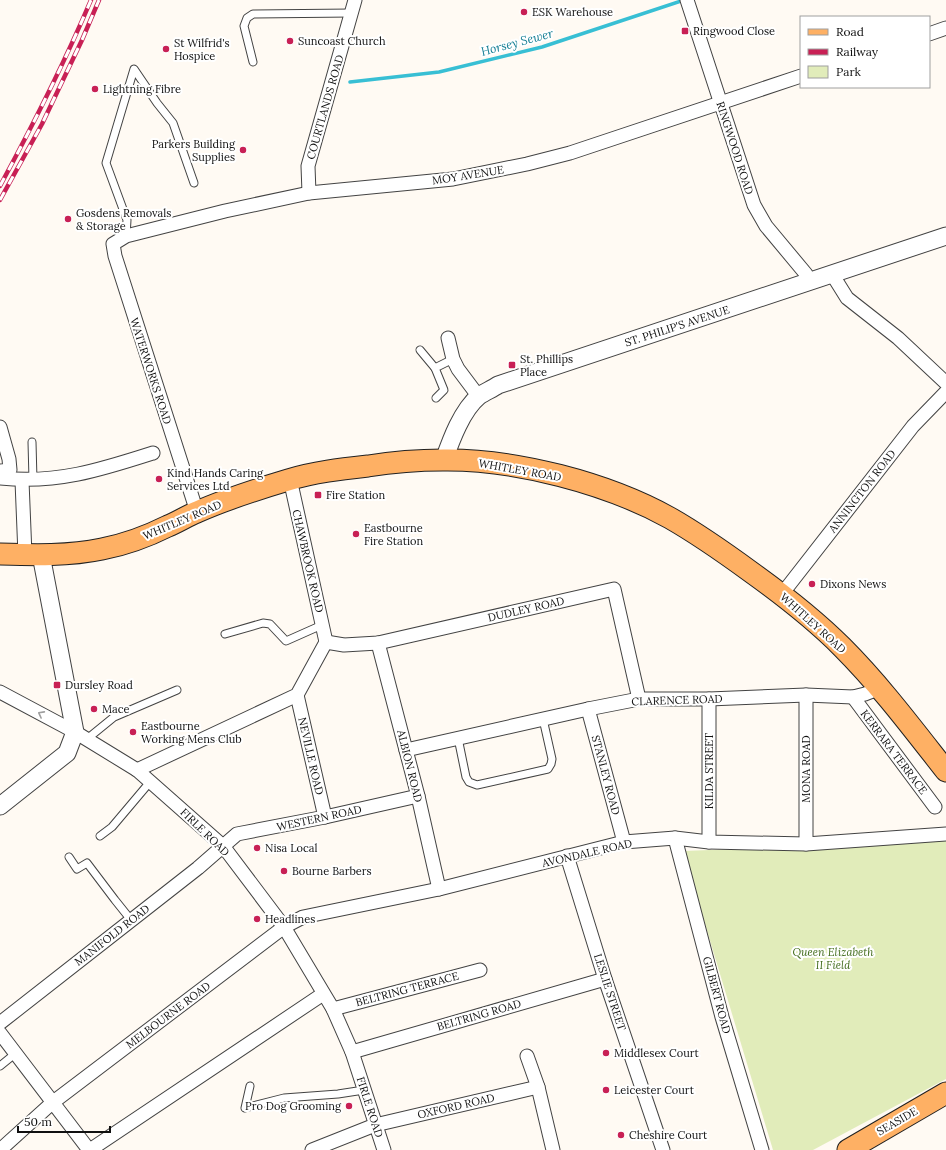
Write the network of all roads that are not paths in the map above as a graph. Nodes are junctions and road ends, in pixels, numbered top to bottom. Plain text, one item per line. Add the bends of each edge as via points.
1 (355, 0) edge
2 (687, 0) edge
3 (352, 13) junction
4 (946, 28) edge
5 (930, 34) edge
6 (253, 62) dead end
7 (800, 76) edge
8 (720, 102) junction
9 (194, 183) dead end
10 (309, 193) junction
11 (126, 236) junction
12 (946, 236) edge
13 (832, 274) junction
14 (809, 282) junction
15 (448, 338) dead end
16 (420, 350) dead end
17 (453, 359) junction
18 (435, 368) junction
19 (946, 383) edge
20 (946, 392) edge
21 (479, 397) junction
22 (436, 398) dead end
23 (0, 427) edge
24 (32, 442) dead end
25 (153, 453) dead end
26 (444, 460) junction
27 (0, 471) edge
28 (0, 478) edge
29 (290, 479) junction
30 (27, 480) junction
31 (196, 512) junction
32 (0, 554) edge
33 (33, 555) junction
34 (782, 594) junction
35 (322, 625) junction
36 (224, 634) dead end
37 (326, 642) junction
38 (378, 643) junction
39 (880, 688) junction
40 (177, 690) dead end
41 (0, 692) edge
42 (297, 695) junction
43 (806, 695) junction
44 (853, 697) junction
45 (639, 699) junction
46 (709, 699) junction
47 (588, 709) junction
48 (543, 719) junction
49 (81, 736) junction
50 (458, 738) junction
51 (406, 750) junction
52 (137, 770) junction
53 (946, 771) edge
54 (150, 782) junction
55 (418, 796) junction
56 (0, 806) edge
57 (935, 807) dead end
58 (325, 817) junction
59 (946, 834) edge
60 (100, 836) dead end
61 (675, 838) junction
62 (624, 842) junction
63 (709, 842) junction
64 (806, 844) junction
65 (223, 846) junction
66 (566, 856) junction
67 (69, 858) dead end
68 (439, 889) junction
69 (131, 920) junction
70 (284, 926) junction
71 (480, 970) dead end
72 (605, 979) junction
73 (323, 994) junction
74 (333, 1009) junction
75 (0, 1023) edge
76 (0, 1033) edge
77 (16, 1052) junction
78 (352, 1052) junction
79 (528, 1056) dead end
80 (0, 1066) edge
81 (250, 1086) dead end
82 (538, 1087) junction
83 (364, 1090) junction
84 (946, 1093) edge
85 (52, 1103) junction
86 (375, 1125) junction
87 (0, 1150) edge
88 (90, 1150) edge
89 (312, 1150) edge
90 (384, 1150) edge
91 (553, 1150) edge
92 (663, 1150) edge
93 (762, 1150) edge
94 (848, 1150) edge

1 - 3 street, COURTLANDS ROAD
2 - 8 street, RINGWOOD ROAD
3 - 6 lane via 253,14 247,18 244,26
3 - 10 street, COURTLANDS ROAD via 308,166
4 - 5 street
7 - 8 street, MOY AVENUE
8 - 10 street, MOY AVENUE via 570,152 519,166 453,179
8 - 14 street, RINGWOOD ROAD via 754,205 766,226 806,274
9 - 11 lane via 173,123 134,70 106,163 127,220
10 - 11 street, MOY AVENUE
11 - 31 street, WATERWORKS ROAD via 112,244 115,256
12 - 13 street, ST. PHILIP'S AVENUE
13 - 14 street, ST. PHILIP'S AVENUE
13 - 19 street via 847,298 898,338
14 - 21 street, ST. PHILIP'S AVENUE via 498,385
15 - 17 street
16 - 18 lane
17 - 18 lane
17 - 21 street
18 - 22 lane via 444,390
20 - 34 street, ANNINGTON ROAD via 913,426
21 - 26 street, ST. PHILIP'S AVENUE via 460,423
23 - 27 street via 10,470
24 - 30 lane
25 - 30 street via 67,477
26 - 29 main road, WHITLEY ROAD via 378,464
26 - 34 main road, WHITLEY ROAD via 465,460 529,469 620,495 691,531
28 - 30 street
29 - 31 main road, WHITLEY ROAD
29 - 35 street, CHAWBROOK ROAD
30 - 33 street
31 - 33 main road, WHITLEY ROAD via 149,534 102,549
32 - 33 main road, WHITLEY ROAD
33 - 49 street
34 - 39 main road, WHITLEY ROAD via 843,648
35 - 36 lane via 286,641 270,624 263,623
35 - 37 street, CHAWBROOK ROAD
37 - 38 street, DUDLEY ROAD via 344,645
37 - 42 street
38 - 45 street, DUDLEY ROAD via 614,589
38 - 51 street, ALBION ROAD
39 - 44 street, CLARENCE ROAD
39 - 53 main road, WHITLEY ROAD
40 - 49 lane via 114,717
49 -> 41 street
42 - 52 street
42 - 58 street, NEVILLE ROAD
43 - 44 street, CLARENCE ROAD
43 - 46 street, CLARENCE ROAD
43 - 64 street, MONA ROAD
44 - 57 street, KERRARA TERRACE
45 - 46 street, CLARENCE ROAD
45 - 47 street, CLARENCE ROAD
46 - 63 street, KILDA STREET
47 - 48 street, CLARENCE ROAD
47 - 62 street, STANLEY ROAD
48 - 50 street, CLARENCE ROAD
48 - 50 lane via 552,759 548,769 484,784 477,785 466,778
49 - 52 street, FIRLE ROAD
49 - 56 street via 67,753
50 - 51 street, CLARENCE ROAD
51 - 55 street, ALBION ROAD
52 - 54 street, FIRLE ROAD
54 - 60 lane via 112,827
54 - 65 street, FIRLE ROAD
55 - 58 street, WESTERN ROAD
55 - 68 street, ALBION ROAD
58 - 65 street, WESTERN ROAD via 237,834
59 - 64 street, AVONDALE ROAD
61 - 62 street, AVONDALE ROAD
61 - 63 street, AVONDALE ROAD
61 - 93 street, GILBERT ROAD via 722,1017
62 - 66 street, AVONDALE ROAD
63 - 64 street, AVONDALE ROAD
65 - 69 street, MANIFOLD ROAD
65 - 70 street, FIRLE ROAD
66 - 68 street, AVONDALE ROAD
66 - 72 street, LESLIE STREET
67 - 69 lane via 77,870 88,863
68 - 70 street, AVONDALE ROAD via 303,917
69 - 75 street, MANIFOLD ROAD
70 - 73 street, FIRLE ROAD
70 - 85 street, MELBOURNE ROAD
71 - 74 street, BELTRING TERRACE
72 - 78 street, BELTRING ROAD
72 - 92 street, LESLIE STREET
73 - 74 street, FIRLE ROAD
73 - 88 street
74 - 78 street, FIRLE ROAD
76 - 77 street
77 - 80 lane
77 - 85 street
78 - 83 street, FIRLE ROAD
79 - 82 street
81 - 83 lane via 245,1108 284,1098
82 - 86 street, OXFORD ROAD
82 - 91 street
83 - 86 street, FIRLE ROAD
84 - 94 main road, SEASIDE
85 - 87 street, MELBOURNE ROAD
85 - 88 street
86 - 89 street, OXFORD ROAD
86 - 90 street, FIRLE ROAD

